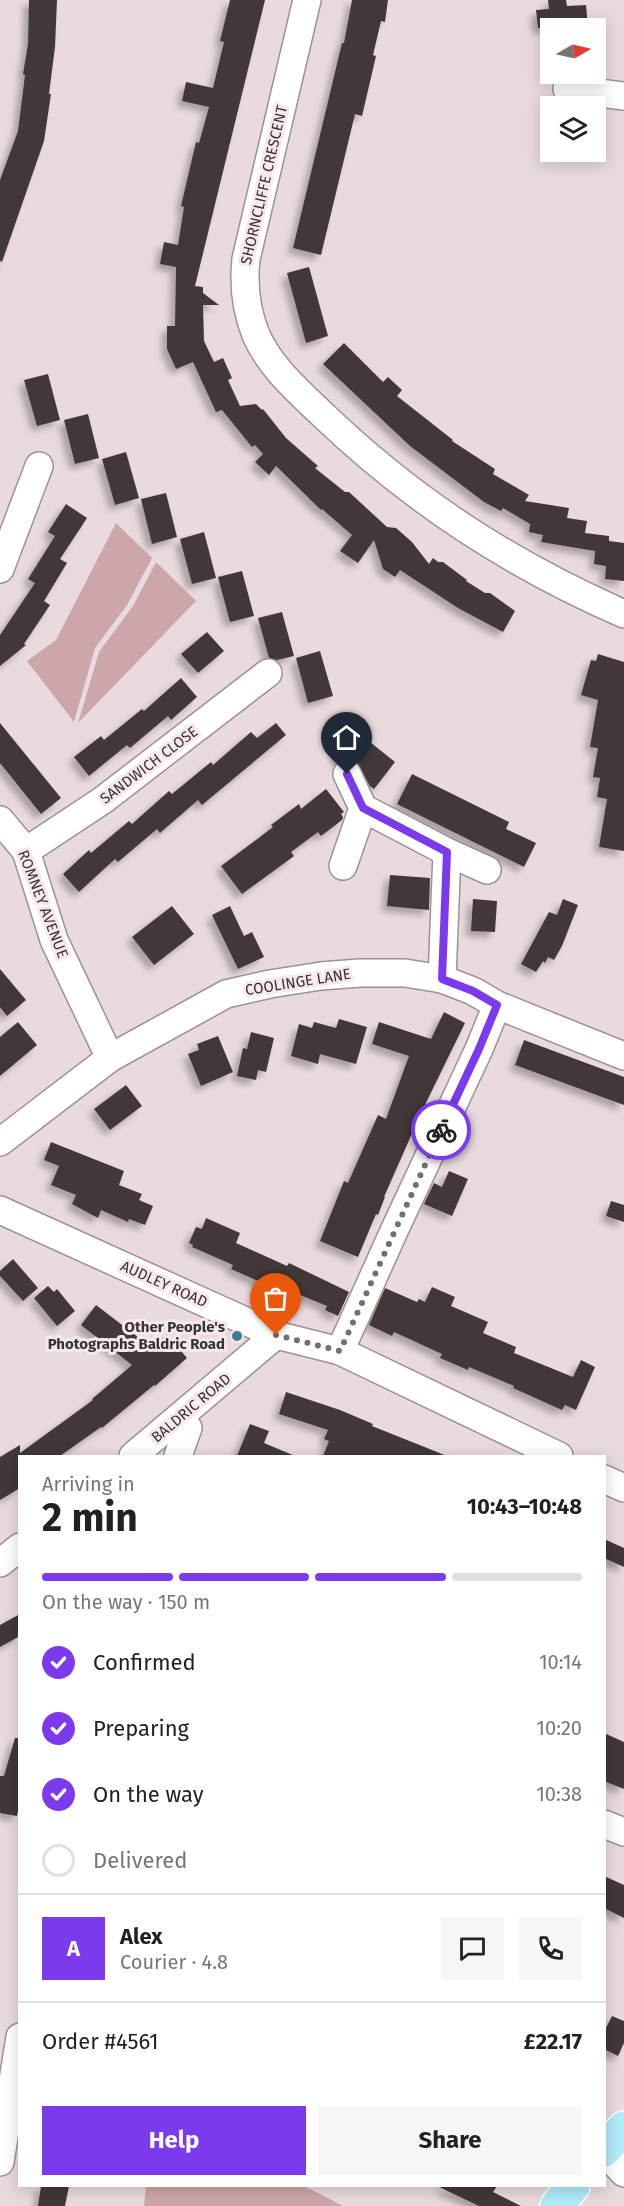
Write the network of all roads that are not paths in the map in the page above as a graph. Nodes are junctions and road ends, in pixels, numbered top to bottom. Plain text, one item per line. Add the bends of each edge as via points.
1 (307, 0) edge
2 (567, 89) dead end
3 (624, 96) edge
4 (39, 466) dead end
5 (0, 569) edge
6 (624, 614) edge
7 (268, 673) dead end
8 (347, 774) dead end
9 (363, 808) junction
10 (0, 820) edge
11 (26, 851) junction
12 (447, 852) junction
13 (343, 866) dead end
14 (487, 870) dead end
15 (442, 979) junction
16 (497, 1005) junction
17 (624, 1056) edge
18 (110, 1058) junction
19 (0, 1142) edge
20 (0, 1210) edge
21 (276, 1335) junction
22 (340, 1351) junction
23 (181, 1417) junction
24 (134, 1455) edge
25 (178, 1455) edge
26 (557, 1455) edge
27 (606, 1480) edge
28 (624, 1488) edge
29 (18, 1549) edge
30 (0, 1563) edge
31 (606, 1825) edge
32 (624, 1832) edge
33 (18, 2050) edge
34 (624, 2128) edge
35 (606, 2149) edge
36 (606, 2153) edge
37 (0, 2162) edge
38 (624, 2172) edge
39 (572, 2187) edge
40 (556, 2206) edge

1 - 6 street, SHORNCLIFFE CRESCENT via 246,259 245,299 257,336 290,383 350,441 419,498 514,560
2 - 3 street
4 - 5 street
7 - 11 street, SANDWICH CLOSE via 103,800
8 - 9 street
9 - 12 street
9 - 13 street
10 - 11 street, ROMNEY AVENUE
11 - 18 street, ROMNEY AVENUE via 54,940
12 - 14 street
12 - 15 street
15 - 16 street, COOLINGE LANE
15 - 18 street, COOLINGE LANE via 360,973 270,984 226,994
16 - 17 street, COOLINGE LANE
16 - 22 street
18 - 19 street, COOLINGE LANE
20 - 21 street, AUDLEY ROAD
21 - 22 street, AUDLEY ROAD
21 - 23 street, BALDRIC ROAD
22 - 26 street, AUDLEY ROAD
23 - 24 street, BALDRIC ROAD
23 - 25 street via 188,1428
27 - 28 street
29 - 30 street
31 - 32 street
33 - 37 street
34 - 35 main road
36 - 38 street
39 - 40 main road

